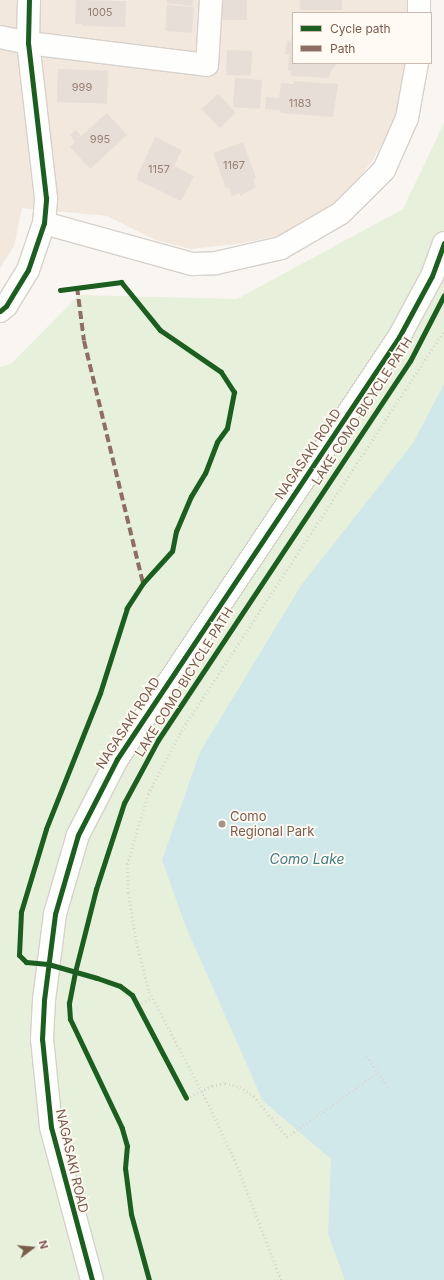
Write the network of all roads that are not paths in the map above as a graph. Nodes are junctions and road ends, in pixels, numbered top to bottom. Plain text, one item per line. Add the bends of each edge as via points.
1 (29, 0) edge
2 (211, 0) edge
3 (419, 0) edge
4 (419, 12) edge
5 (0, 37) edge
6 (28, 43) junction
7 (417, 64) edge
8 (44, 223) junction
9 (444, 242) edge
10 (0, 311) edge
11 (92, 1280) edge

1 - 6 street
2 - 6 street via 207,65
3 - 4 street
5 - 6 street
6 - 8 street via 46,198
7 - 8 street via 407,118 384,170 342,213 280,248 216,263 192,264
8 - 10 street via 28,270 6,306
9 - 11 street, NAGASAKI ROAD via 432,276 399,338 117,759 78,835 55,914 44,1000 42,1039 51,1127

